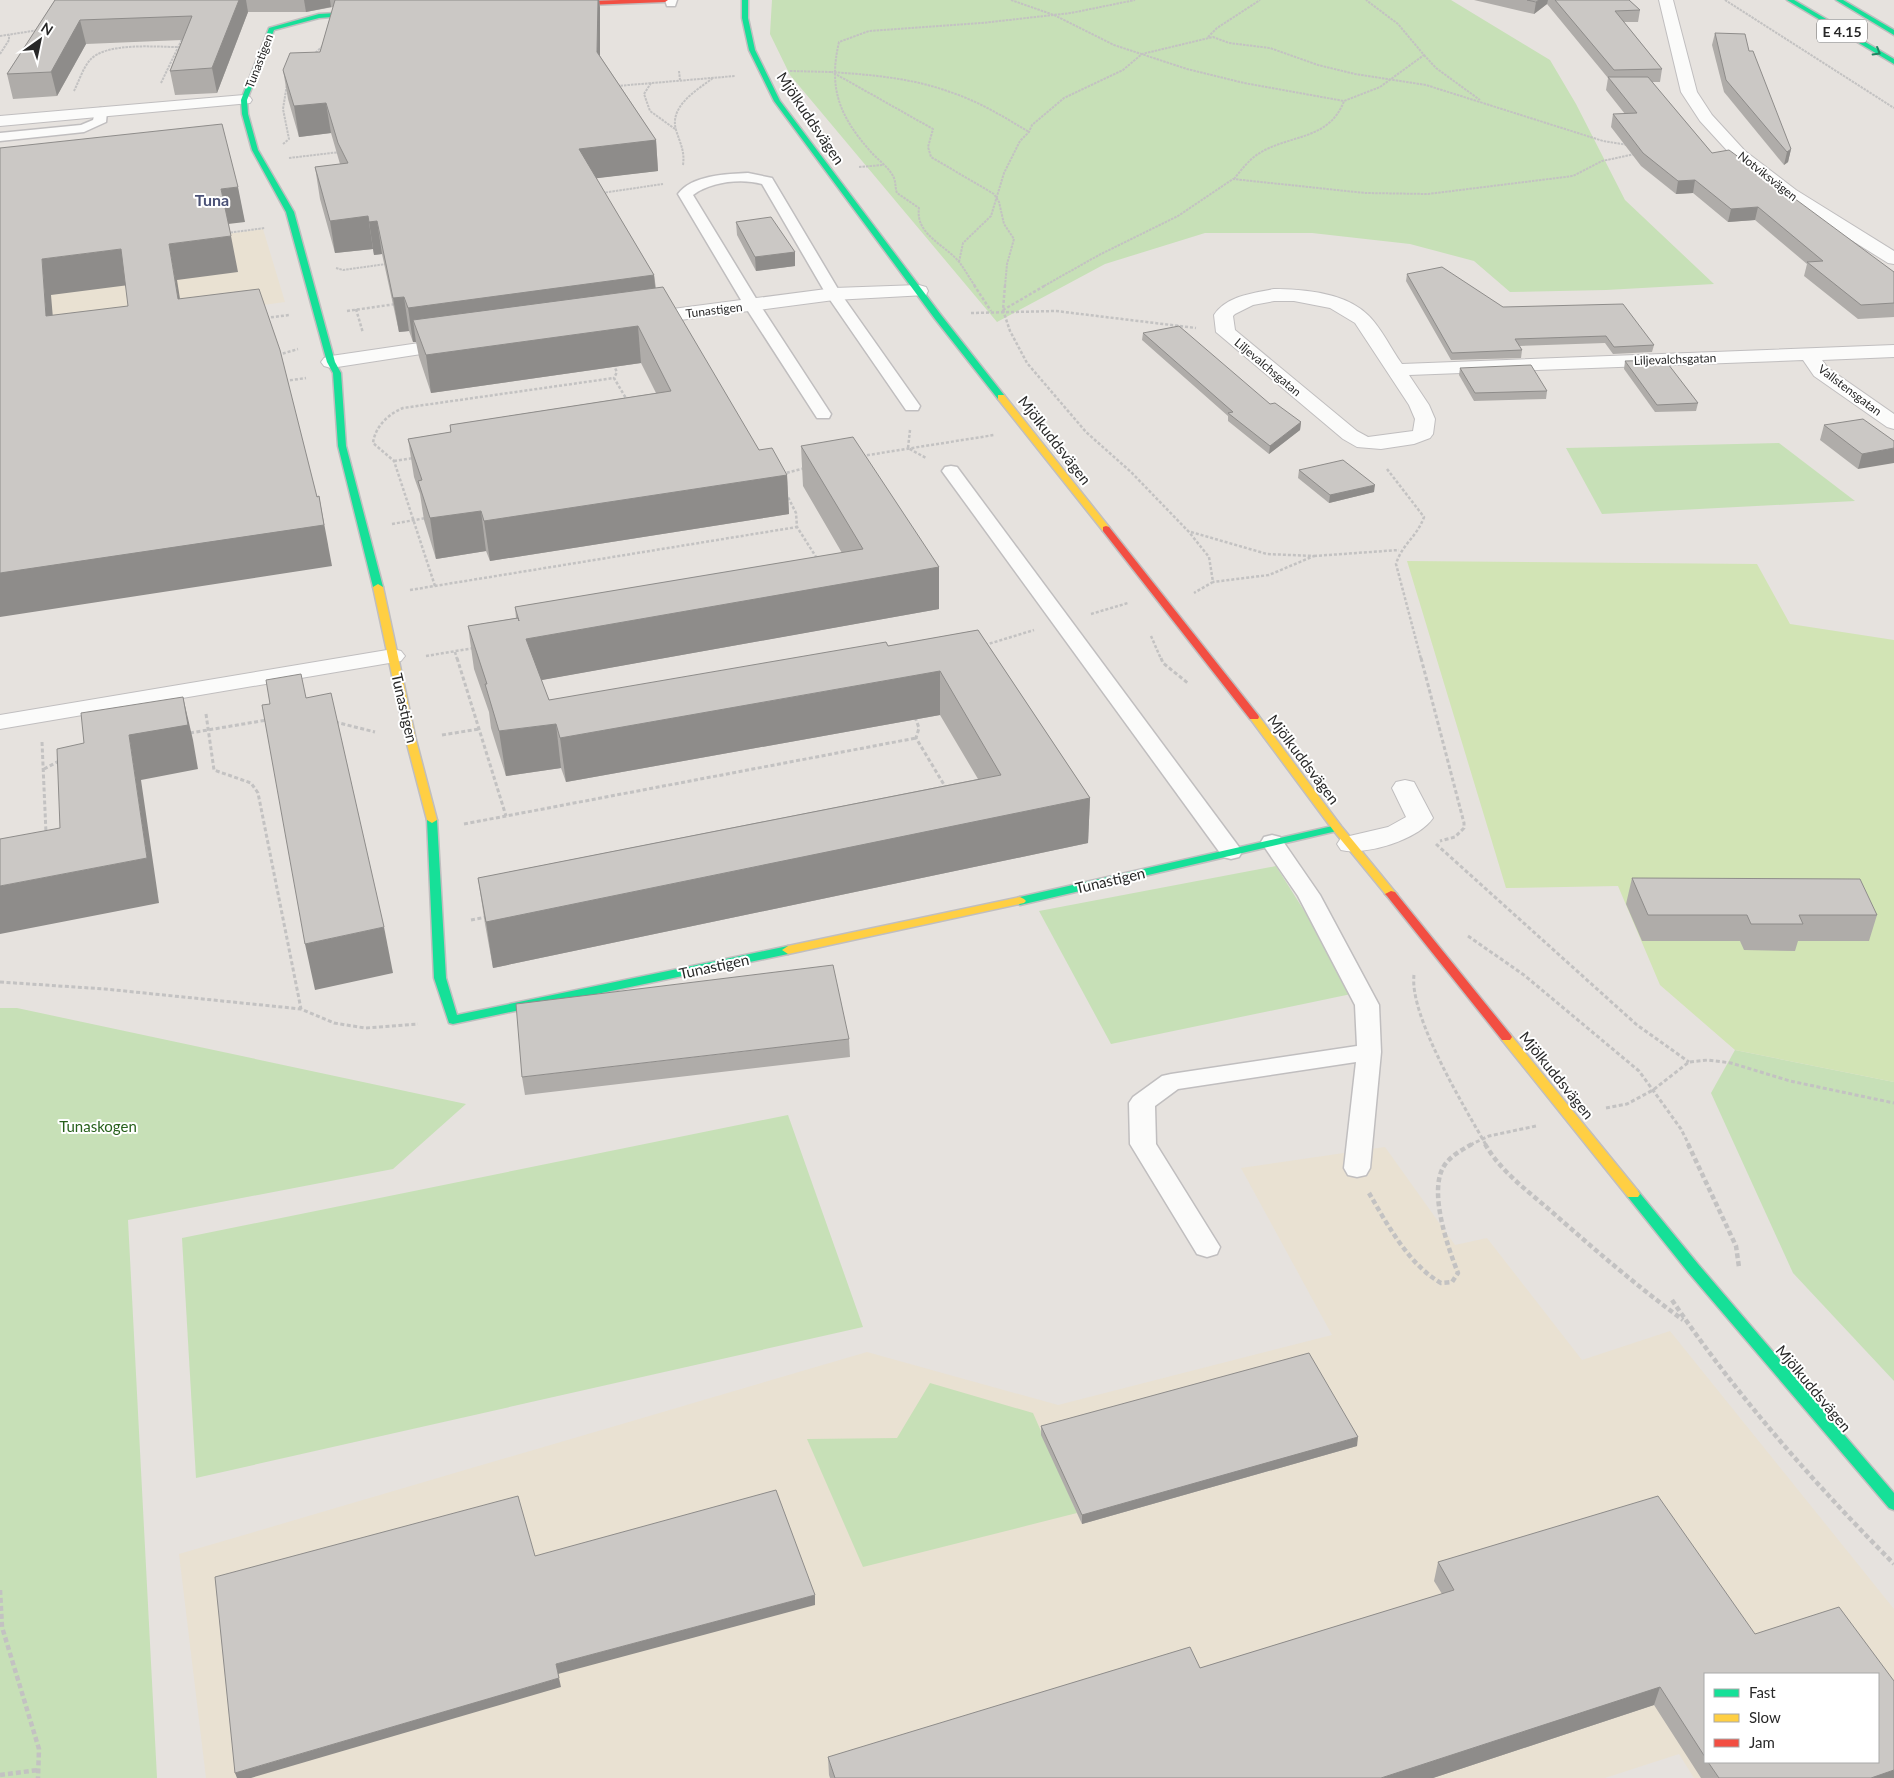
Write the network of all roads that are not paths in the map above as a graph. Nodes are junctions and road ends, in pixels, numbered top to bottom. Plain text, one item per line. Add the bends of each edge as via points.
1 (745, 0) edge
2 (1666, 0) edge
3 (1790, 0) edge
4 (1838, 0) edge
5 (669, 1) edge
6 (549, 5) edge
7 (384, 11) edge
8 (1894, 33) edge
9 (1894, 62) edge
10 (244, 100) junction
11 (101, 112) junction
12 (0, 121) edge
13 (0, 137) edge
14 (1894, 259) edge
15 (919, 291) junction
16 (834, 294) junction
17 (752, 305) junction
18 (627, 320) edge
19 (475, 341) edge
20 (1894, 351) edge
21 (1808, 354) junction
22 (334, 368) junction
23 (1397, 370) junction
24 (912, 406) road end
25 (823, 414) dead end
26 (1894, 423) edge
27 (951, 471) road end
28 (393, 656) junction
29 (0, 722) edge
30 (1404, 788) dead end
31 (1344, 836) junction
32 (1272, 842) junction
33 (1231, 852) junction
34 (1370, 1052) junction
35 (1356, 1168) road end
36 (1207, 1247) dead end
37 (1894, 1504) edge

1 - 15 street, Mjölkuddsvägen via 752,50 777,101
2 - 14 street, Notviksvägen via 1689,92 1706,118 1739,154 1790,194
3 -> 9 street, E 4.15
4 - 8 street, E 4.15
5 - 6 street
7 - 10 street, Tunastigen via 322,15 287,22 271,29
10 - 11 street, Tunastigen
10 - 22 street, Tunastigen via 255,150 290,212
11 - 12 street, Tunastigen
11 - 13 lane via 99,122 84,128
15 - 16 street, Tunastigen
15 - 31 street, Mjölkuddsvägen
16 - 17 street, Tunastigen
16 - 17 lane via 767,180 746,177 701,183 686,194
16 - 24 lane
17 - 18 street, Tunastigen
17 - 25 lane
19 - 22 street
20 - 21 street, Liljevalchsgatan
21 - 23 street, Liljevalchsgatan
21 - 26 street, Vallstensgatan via 1821,372
22 - 28 street, Tunastigen via 342,446 368,526
23 - 23 street, Liljevalchsgatan via 1362,319 1336,304 1316,298 1274,295 1239,303 1222,315 1226,332 1350,435 1364,443 1396,441 1423,434 1425,419
27 - 33 lane
28 - 29 street, Tunastigen
28 - 33 street, Tunastigen via 432,818 440,978 453,1020 968,913
30 - 31 street via 1420,818 1414,825 1394,834
31 - 32 street, Tunastigen
31 - 37 street, Mjölkuddsvägen via 1693,1268
32 - 33 street, Tunastigen
32 - 34 lane via 1309,895 1367,1005
34 - 35 lane
34 - 36 lane via 1171,1082 1142,1103 1143,1144

